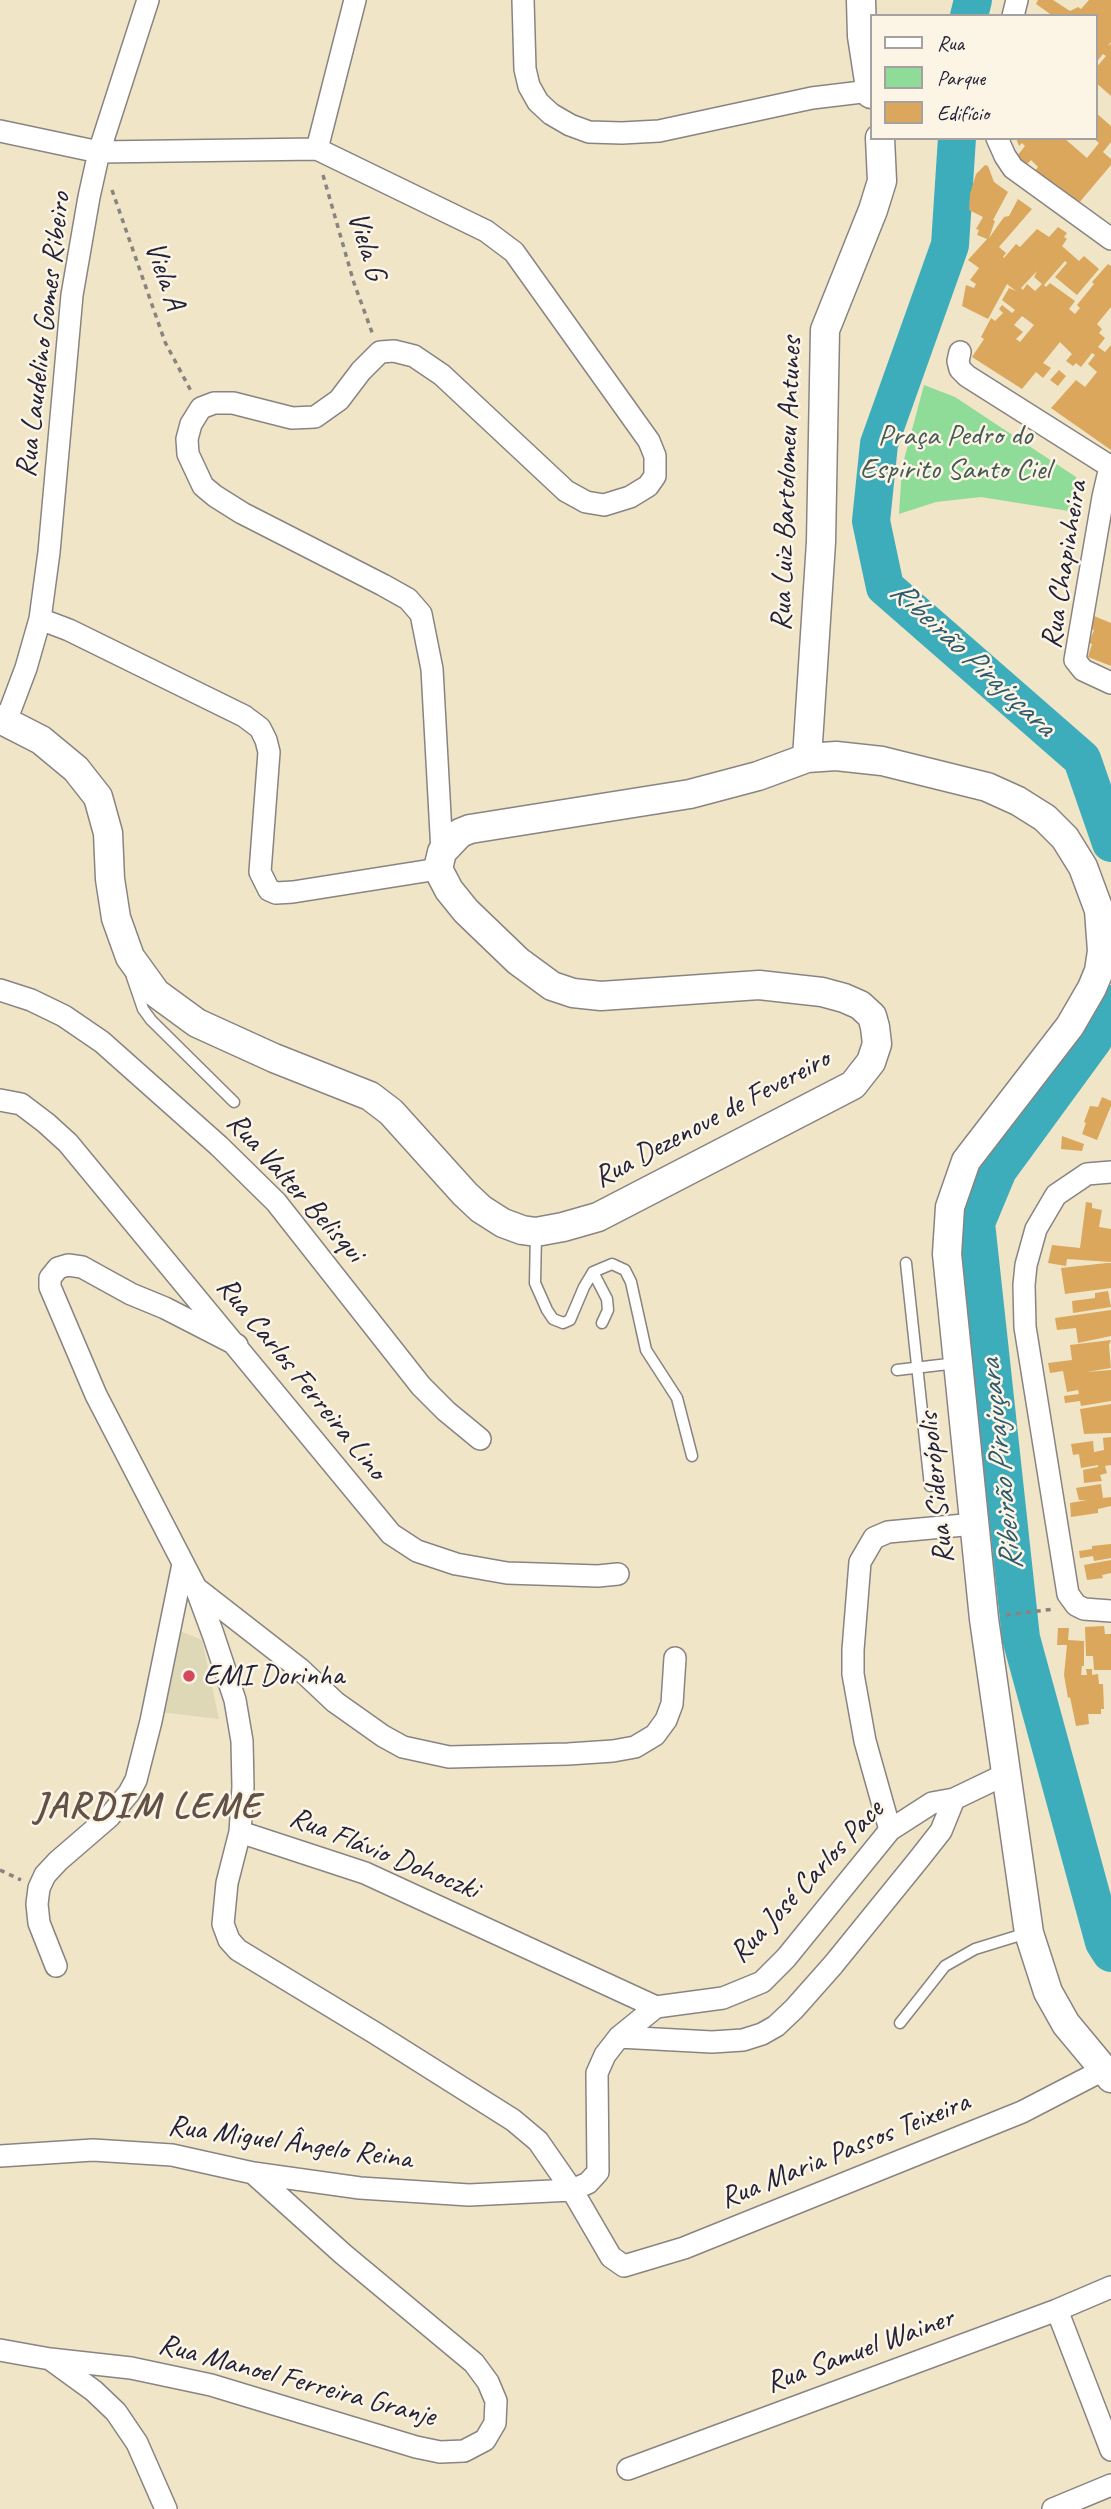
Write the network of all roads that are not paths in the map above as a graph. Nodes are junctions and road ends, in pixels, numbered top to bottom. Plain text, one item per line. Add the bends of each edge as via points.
1 (148, 0) edge
2 (355, 0) edge
3 (523, 0) edge
4 (861, 0) edge
5 (870, 86) edge
6 (870, 92) edge
7 (0, 131) edge
8 (880, 140) edge
9 (998, 140) edge
10 (317, 149) junction
11 (99, 152) junction
12 (1111, 239) edge
13 (960, 352) dead end
14 (1111, 467) edge
15 (40, 619) junction
16 (1111, 683) edge
17 (3, 720) edge
18 (807, 758) junction
19 (440, 860) junction
20 (1105, 912) edge
21 (130, 957) junction
22 (0, 989) edge
23 (0, 1100) edge
24 (234, 1102) dead end
25 (1111, 1172) edge
26 (536, 1232) junction
27 (906, 1263) dead end
28 (593, 1272) junction
29 (601, 1323) dead end
30 (237, 1345) junction
31 (957, 1363) junction
32 (916, 1368) junction
33 (897, 1370) dead end
34 (480, 1439) dead end
35 (692, 1455) dead end
36 (930, 1486) dead end
37 (975, 1524) junction
38 (183, 1564) junction
39 (618, 1574) dead end
40 (196, 1588) junction
41 (1111, 1611) edge
42 (675, 1658) dead end
43 (1006, 1774) junction
44 (954, 1799) junction
45 (890, 1830) junction
46 (240, 1832) junction
47 (1028, 1933) junction
48 (56, 1966) dead end
49 (656, 2007) junction
50 (900, 2023) dead end
51 (619, 2037) junction
52 (1108, 2073) edge
53 (0, 2156) edge
54 (253, 2173) junction
55 (572, 2190) junction
56 (1111, 2287) edge
57 (1057, 2310) junction
58 (0, 2350) edge
59 (50, 2359) junction
60 (1111, 2450) edge
61 (628, 2469) dead end
62 (1111, 2485) edge
63 (166, 2509) edge
64 (1053, 2509) edge

1 - 11 street, Rua Laudelino Gomes Ribeiro
2 - 10 street
3 - 6 street via 529,86 551,114 589,132 659,131 812,98
4 - 5 street
7 - 11 street
8 - 18 street, Rua Luiz Bartolomeu Antunes via 882,181 825,330 822,530
9 - 12 street via 1013,167
10 - 11 street
10 - 19 street via 486,230 514,252 649,441 654,456 655,476 648,486 604,505 586,502 566,491 442,375 414,356 394,351 380,352 339,400 315,417 292,418 233,403 214,403 201,408 191,424 188,454 203,486 242,513 408,599 421,614 432,669
11 - 15 street, Rua Laudelino Gomes Ribeiro via 72,295
13 - 14 street via 960,369 967,376
14 - 16 street, Rua Chapinheira via 1076,654 1076,663 1083,670
15 - 17 street, Rua Laudelino Gomes Ribeiro via 26,668
15 - 19 street via 244,716 260,728 269,752 260,872 269,890 293,892
17 - 21 street, Rua Dezenove de Fevereiro via 41,740 76,769 98,797 107,833 116,918
18 - 19 street via 690,794 470,829 460,834
18 - 20 street via 836,755 882,761 987,787 1018,801 1045,817 1065,838
19 - 26 street, Rua Dezenove de Fevereiro via 449,890 466,911 518,961 552,986 601,996 759,985 822,992 860,1005 872,1016 875,1027 877,1044 853,1084 598,1217
20 - 31 street, Rua Siderópolis via 1099,971 1092,988 1070,1026 966,1161 950,1208 947,1254
21 - 24 lane via 143,1009
21 - 26 street, Rua Dezenove de Fevereiro via 156,993 197,1023 370,1096 391,1112 481,1209 503,1223
22 - 34 street, Rua Valter Belisqui via 64,1016 102,1042 219,1146 276,1202 421,1386
23 - 30 street, Rua Carlos Ferreira Lino via 22,1104 68,1143
25 - 41 street via 1087,1174 1056,1195 1036,1229 1026,1265 1026,1327 1068,1594 1084,1609
26 - 28 lane via 536,1283 553,1319 570,1320
27 - 32 lane
28 - 29 lane via 607,1299 608,1310
28 - 35 lane via 612,1264 625,1270 646,1349 677,1398
30 - 38 street, Rua Flávio Dohoczki via 82,1267 58,1268 50,1278 96,1395
30 - 39 street, Rua Carlos Ferreira Lino via 367,1507 391,1534 417,1551 508,1573
31 - 32 lane
31 - 37 street, Rua Siderópolis
32 - 33 lane
32 - 36 lane
37 - 43 street, Rua Siderópolis
37 - 45 street via 888,1532 874,1538 860,1562 853,1674 865,1741
38 - 40 street, Rua Flávio Dohoczki
38 - 48 street via 136,1780 109,1818 58,1861 39,1888 39,1923
40 - 42 street via 383,1736 403,1748 449,1757 635,1747 655,1735 666,1720 672,1704
40 - 46 street, Rua Flávio Dohoczki via 235,1700 242,1741
43 - 44 street, Rua José Carlos Pace
43 - 47 street, Rua Siderópolis
44 - 45 street, Rua José Carlos Pace via 932,1803
44 - 51 street via 941,1831 919,1860 776,2026 743,2040
45 - 49 street, Rua José Carlos Pace via 786,1958 761,1982 723,1998
46 - 49 street, Rua Flávio Dohoczki via 366,1873
46 - 55 street via 227,1883 223,1924 238,1951 513,2120 538,2141
47 - 50 lane via 975,1949 946,1966
47 - 52 street, Rua Siderópolis via 1054,2003
49 - 51 street
51 - 55 street via 597,2073 598,2172
52 - 55 street, Rua Maria Passos Teixeira via 684,2248 624,2266 607,2251
53 - 54 street, Rua Miguel Ângelo Reina via 93,2151 172,2155
54 - 55 street, Rua Miguel Ângelo Reina via 360,2188 468,2195
54 - 59 street, Rua Manoel Ferreira Granje via 474,2363 496,2401 495,2423 485,2440 464,2451 440,2452 211,2385 131,2368
56 - 57 street, Rua Samuel Wainer
57 - 60 street
57 - 61 street, Rua Samuel Wainer
58 - 59 street
59 - 63 street via 116,2412 137,2443
62 - 64 street

